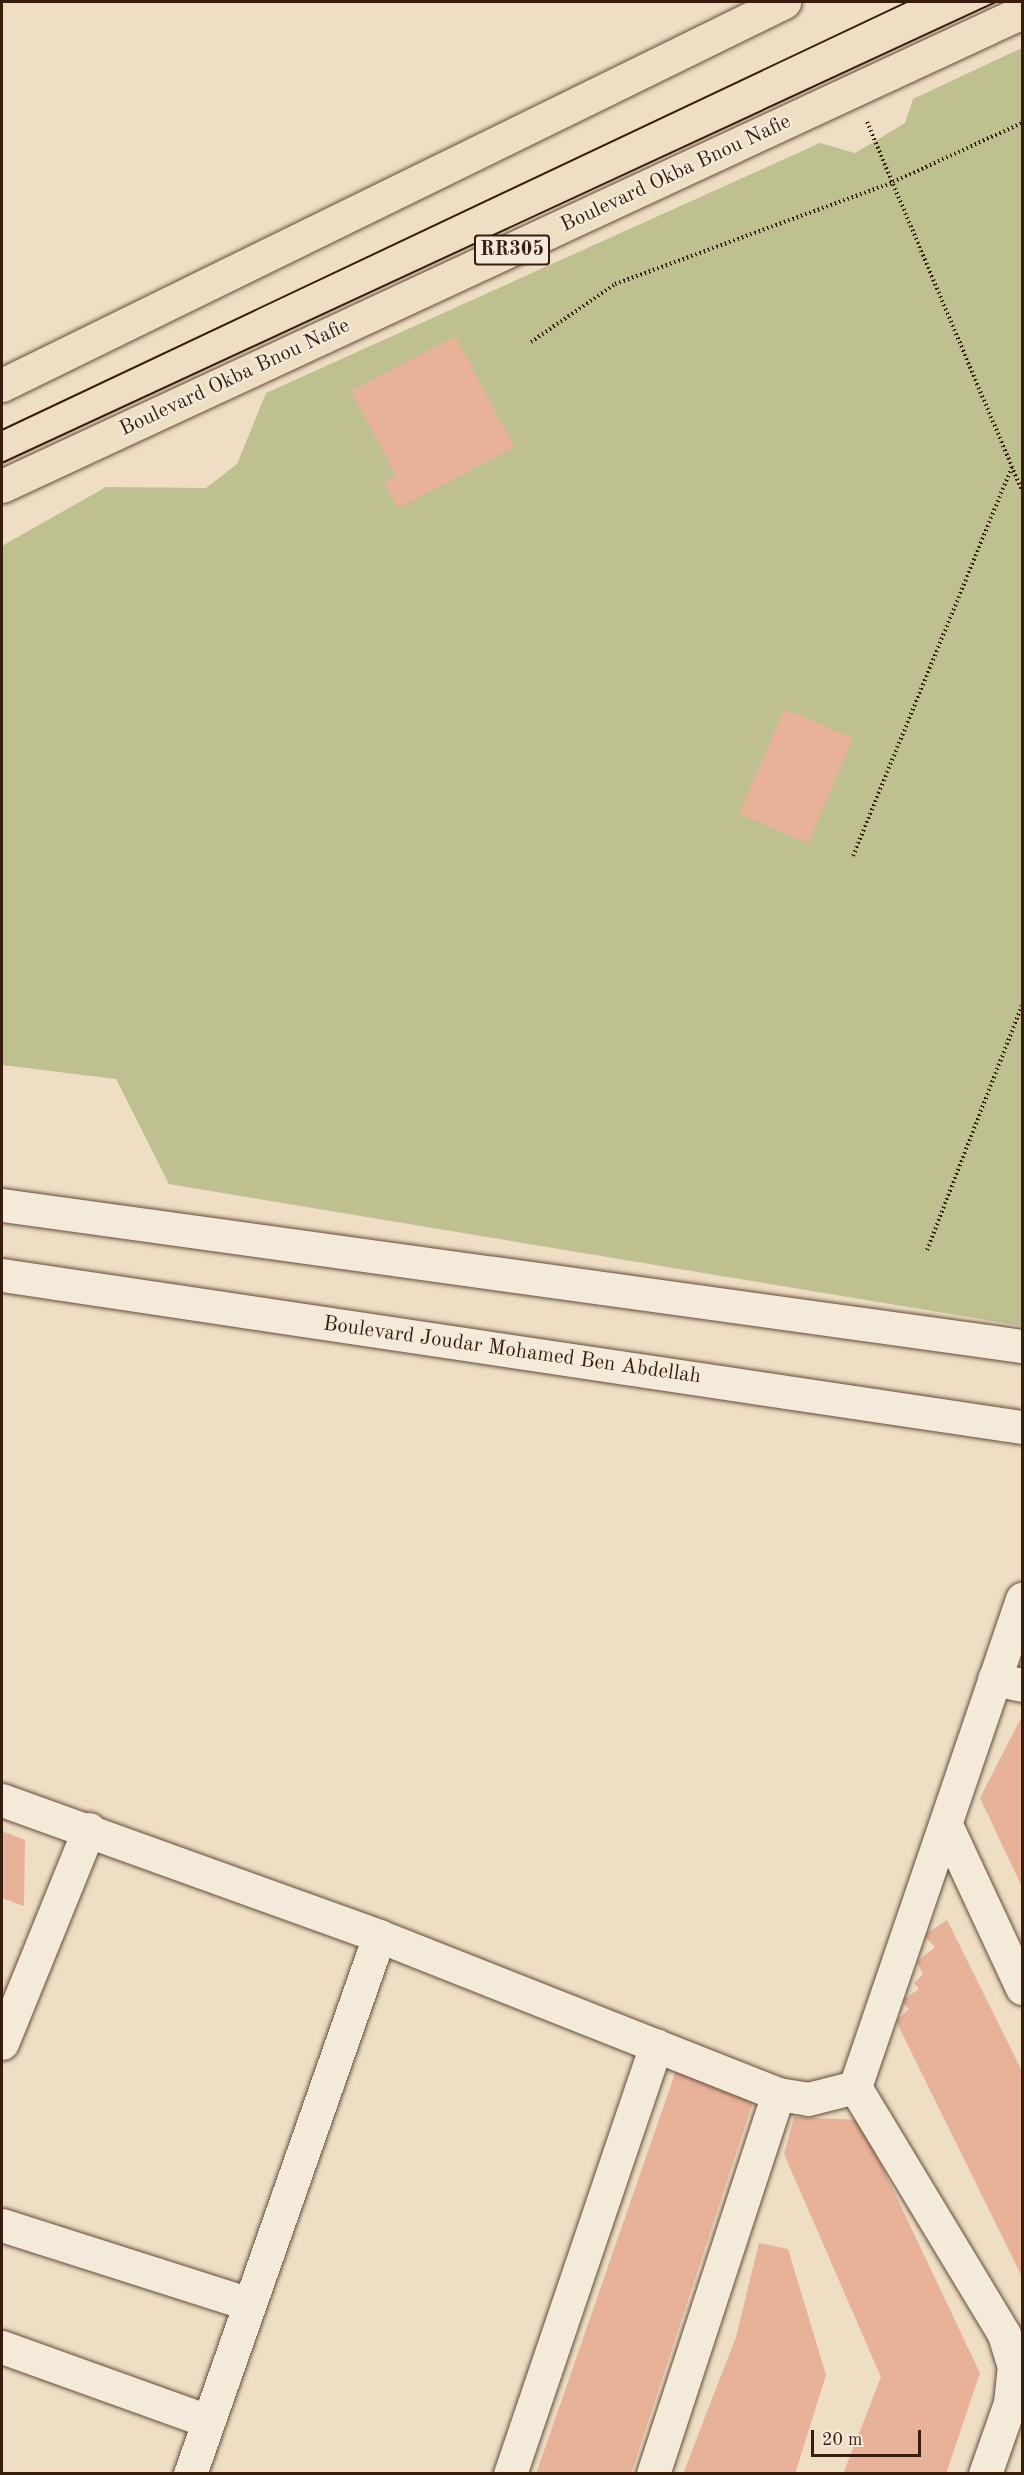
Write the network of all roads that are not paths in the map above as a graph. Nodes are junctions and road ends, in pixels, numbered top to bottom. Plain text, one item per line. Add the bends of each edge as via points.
1 (783, 2) edge
2 (1023, 12) edge
3 (2, 385) edge
4 (2, 486) edge
5 (2, 1205) edge
6 (2, 1275) edge
7 (1023, 1346) edge
8 (1023, 1427) edge
9 (1023, 1599) edge
10 (1008, 1682) edge
11 (2, 1800) edge
12 (946, 1825) junction
13 (89, 1829) junction
14 (379, 1936) junction
15 (1023, 1988) edge
16 (2, 2043) edge
17 (656, 2045) junction
18 (855, 2087) junction
19 (778, 2094) junction
20 (2, 2225) edge
21 (249, 2304) junction
22 (2, 2346) edge
23 (207, 2421) junction
24 (190, 2474) edge
25 (510, 2474) edge
26 (653, 2474) edge
27 (985, 2474) edge

1 - 3 main road
2 - 4 main road, Boulevard Okba Bnou Nafie / RR305
5 - 7 street
6 - 8 street, Boulevard Joudar Mohamed Ben Abdellah
9 - 10 street
10 - 12 street
11 - 13 street
12 - 15 street
12 - 18 street
13 - 14 street
13 - 16 street
14 - 17 street
14 - 21 street
17 - 19 street
17 - 25 street
18 - 19 street via 808,2099
18 - 27 street via 1004,2334 1014,2367 1010,2403
19 - 26 street
20 - 21 street
21 - 23 street
22 - 23 street
23 - 24 street

